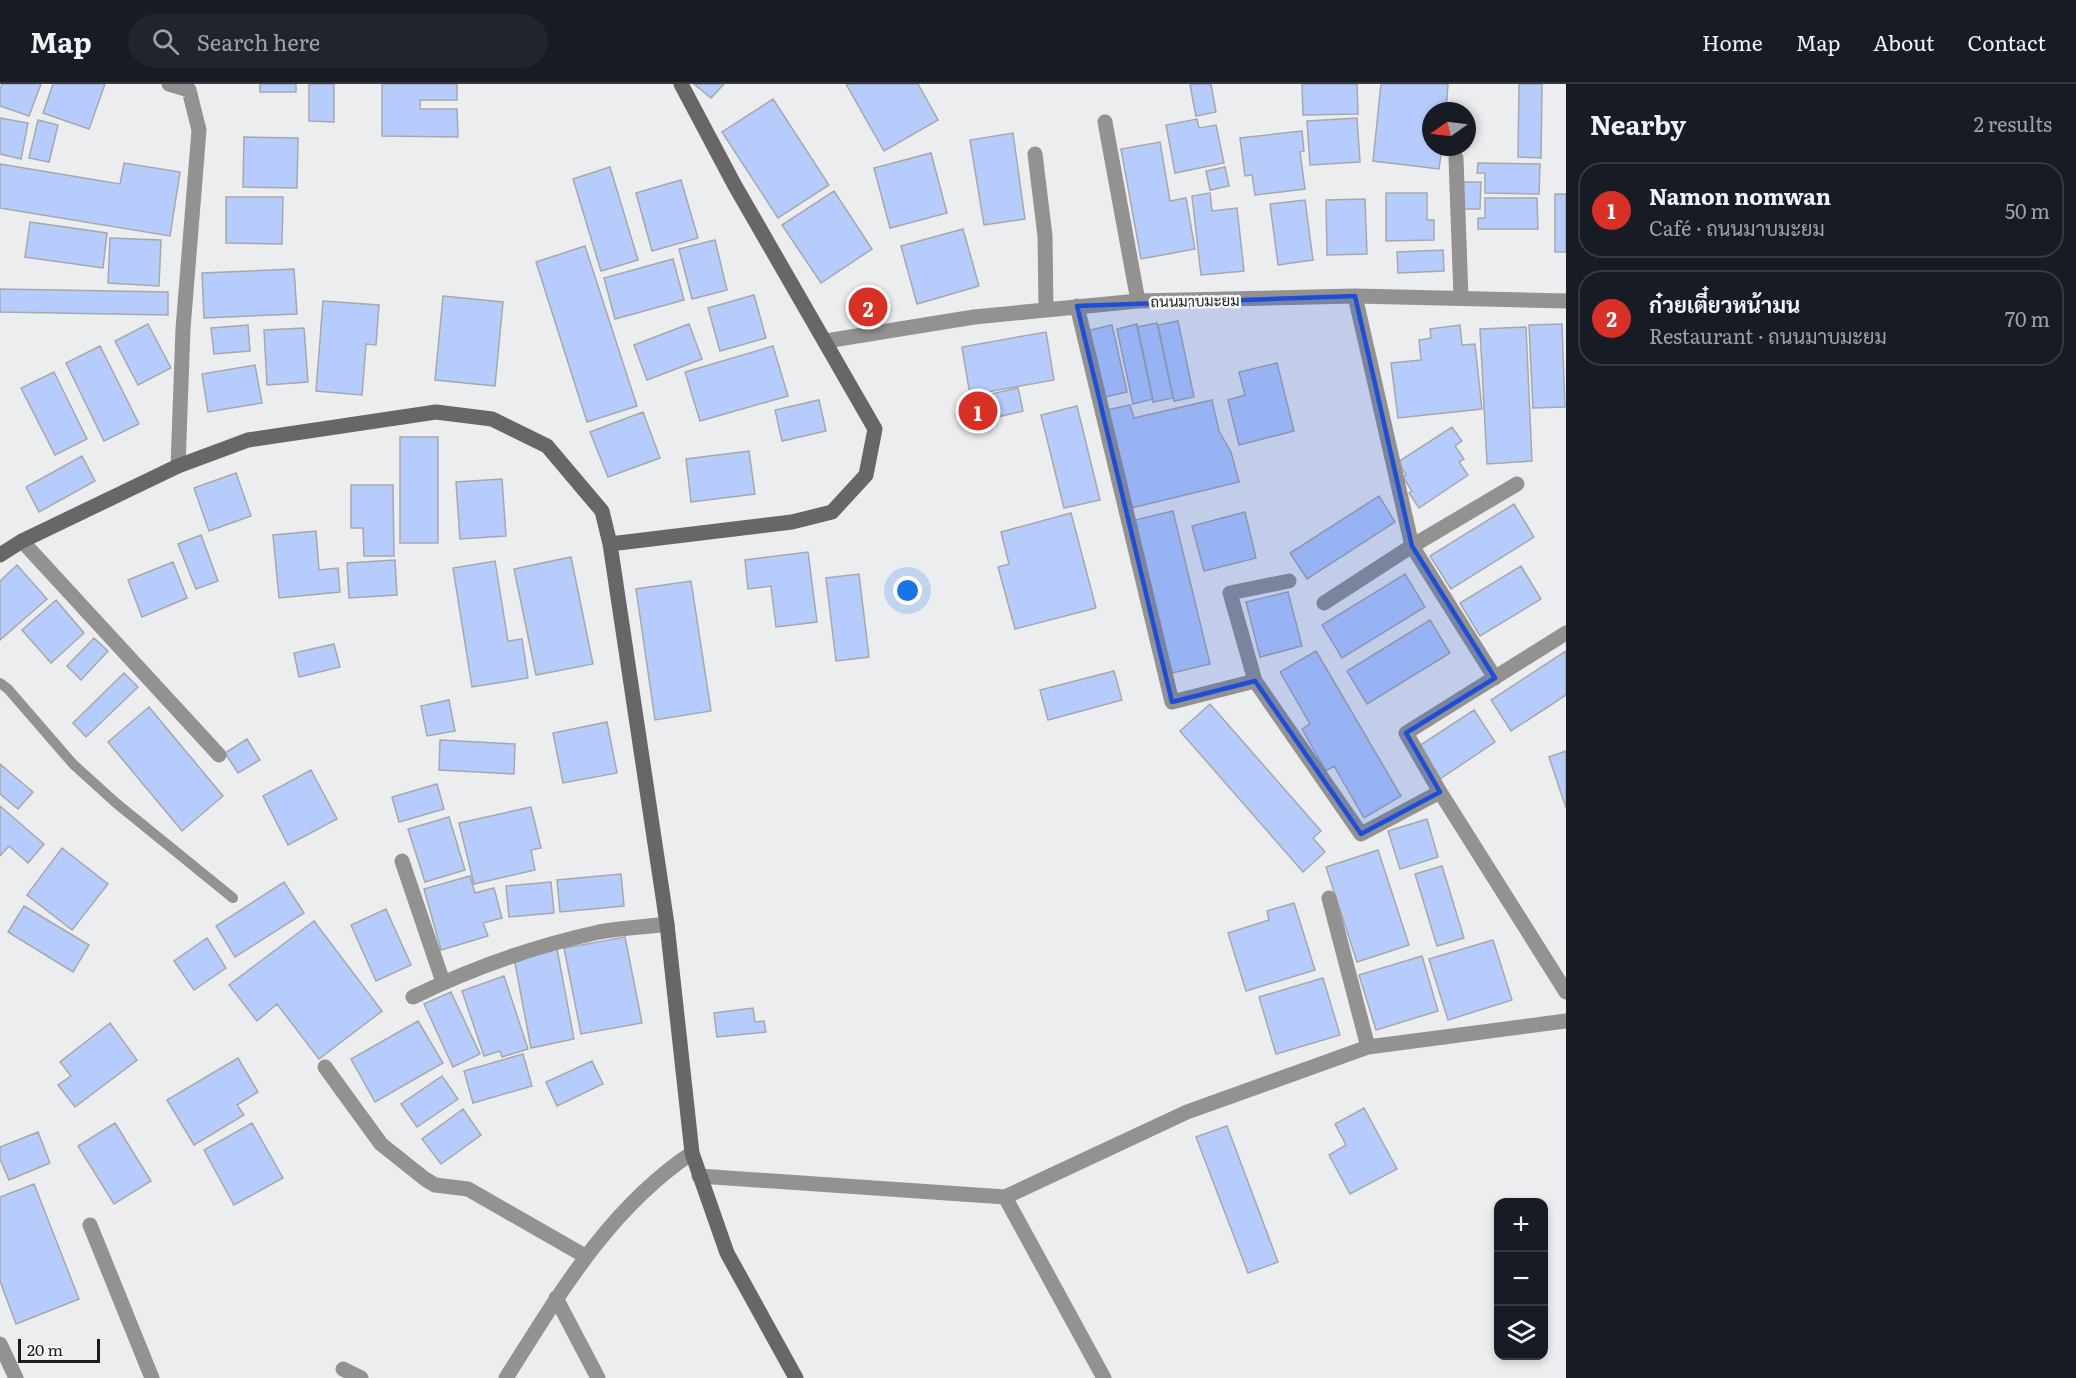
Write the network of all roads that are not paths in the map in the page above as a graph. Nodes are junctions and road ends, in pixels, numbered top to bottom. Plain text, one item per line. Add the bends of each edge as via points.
1 (169, 84) edge
2 (681, 84) edge
3 (1105, 122) dead end
4 (1035, 154) dead end
5 (1456, 159) dead end
6 (1355, 296) junction
7 (1461, 298) junction
8 (1138, 301) junction
9 (1566, 301) edge
10 (1077, 306) junction
11 (1046, 310) junction
12 (826, 341) junction
13 (178, 466) junction
14 (1517, 484) dead end
15 (22, 541) junction
16 (610, 544) junction
17 (1412, 546) junction
18 (0, 555) edge
19 (1289, 581) dead end
20 (1324, 603) dead end
21 (1566, 633) edge
22 (1495, 678) junction
23 (1256, 681) junction
24 (0, 683) edge
25 (219, 755) dead end
26 (1440, 792) junction
27 (402, 861) dead end
28 (233, 898) dead end
29 (1329, 898) dead end
30 (667, 924) junction
31 (443, 982) junction
32 (1566, 992) edge
33 (413, 997) dead end
34 (1566, 1021) edge
35 (1368, 1047) junction
36 (325, 1066) dead end
37 (692, 1153) junction
38 (699, 1176) junction
39 (1005, 1197) junction
40 (90, 1225) dead end
41 (585, 1256) junction
42 (556, 1298) junction
43 (0, 1344) edge
44 (343, 1369) dead end
45 (16, 1378) edge
46 (152, 1378) edge
47 (361, 1378) edge
48 (506, 1378) edge
49 (598, 1378) edge
50 (796, 1378) edge
51 (1104, 1378) edge

1 - 13 street via 189,90 199,130 183,328
2 - 12 street
3 - 8 street
4 - 11 street via 1045,236
5 - 7 street
6 - 7 street, ถนนมาบมะยม
6 - 8 street, ถนนมาบมะยม
6 - 17 street
7 - 9 street, ถนนมาบมะยม
8 - 10 street, ถนนมาบมะยม
10 - 11 street, ถนนมาบมะยม
10 - 23 street via 1172,702
11 - 12 street, ถนนมาบมะยม via 974,317
12 - 16 street via 875,429 866,476 831,512 792,522
13 - 15 street
13 - 16 street via 260,438 436,412 492,419 547,446 602,511
14 - 17 street
15 - 18 street
15 - 25 street
16 - 30 street
17 - 20 street
17 - 22 street
19 - 23 street via 1230,593
21 - 22 street
22 - 26 street via 1406,733
23 - 26 street via 1361,834
24 - 28 lane via 73,764
26 - 32 street
27 - 31 street
29 - 35 street
30 - 31 street via 600,932 501,959
30 - 37 street
31 - 33 street
34 - 35 street
35 - 39 street via 1187,1112
36 - 41 street via 381,1144 425,1179 435,1185 468,1189
37 - 38 street
37 - 41 street via 658,1178
38 - 39 street
38 - 50 street via 726,1253
39 - 51 street
40 - 46 street
41 - 42 street
42 - 48 street
42 - 49 street
43 - 45 street
44 - 47 street

